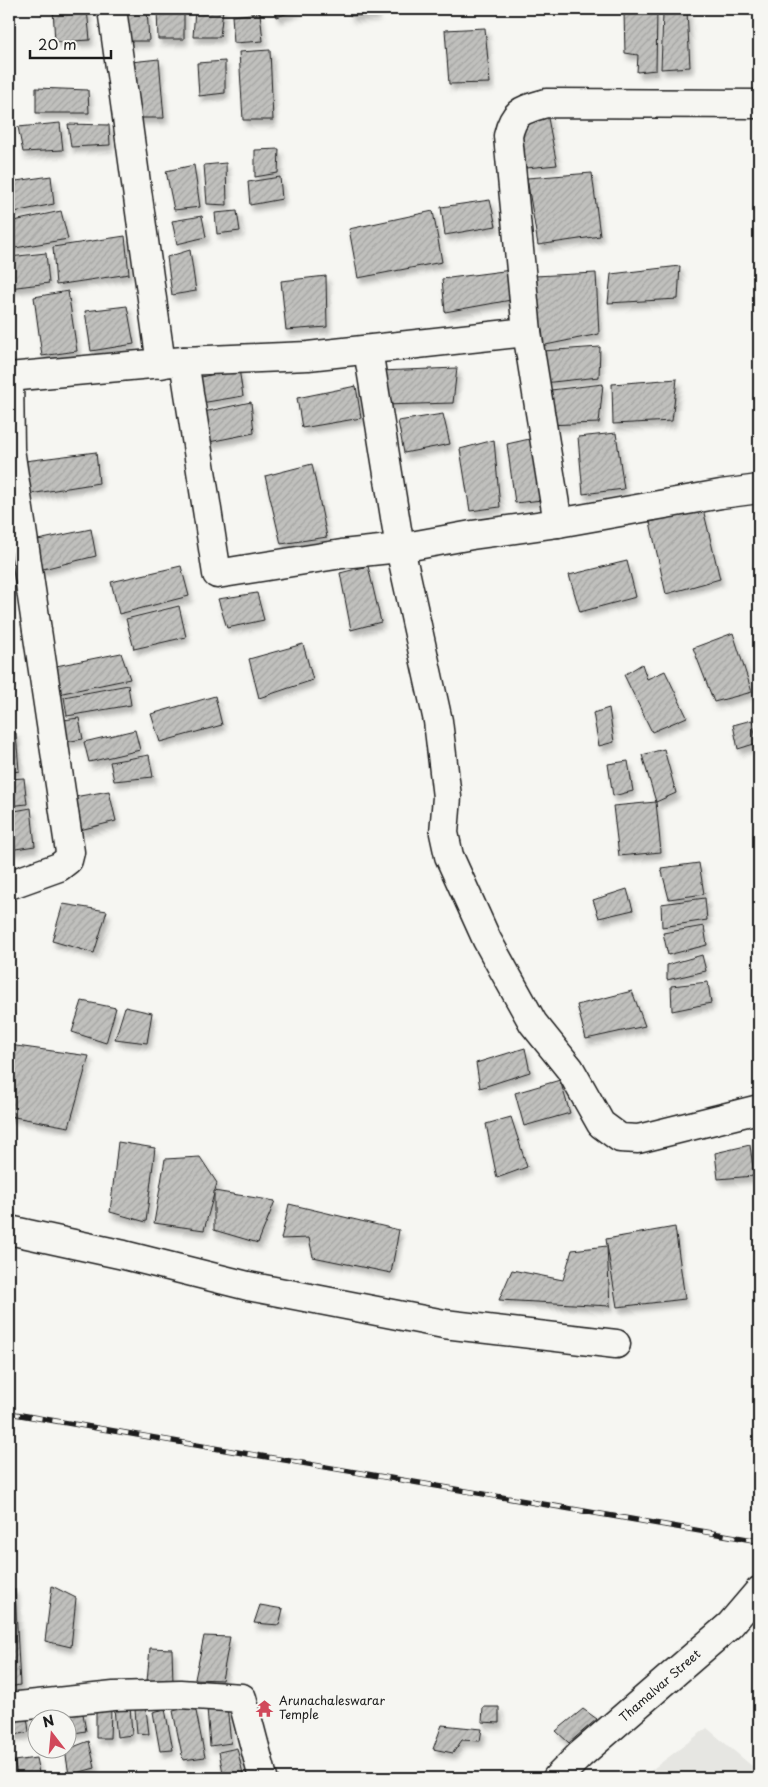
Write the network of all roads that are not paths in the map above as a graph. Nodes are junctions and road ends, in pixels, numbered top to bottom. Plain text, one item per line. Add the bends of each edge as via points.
1 (112, 9) edge
2 (759, 104) edge
3 (527, 332) junction
4 (368, 350) junction
5 (172, 362) junction
6 (9, 377) edge
7 (759, 489) edge
8 (558, 524) junction
9 (400, 548) junction
10 (9, 885) edge
11 (759, 1109) edge
12 (9, 1230) edge
13 (616, 1344) dead end
14 (759, 1591) edge
15 (9, 1707) edge
16 (263, 1778) edge
17 (557, 1778) edge

1 - 5 street
2 - 3 street via 546,104 525,110 511,120 508,136
3 - 4 street
3 - 8 street
4 - 5 street
4 - 9 street
5 - 6 street
5 - 9 street via 217,574
6 - 10 street via 10,449 70,852 68,860 59,867
7 - 8 street
8 - 9 street
9 - 11 street via 438,721 447,797 444,833 449,856 487,940 533,1024 570,1069 601,1124 620,1138 638,1140
12 - 13 street via 248,1286 444,1324
14 - 17 street, Thamalvar Street via 730,1625
15 - 16 street via 123,1696 180,1694 242,1698

